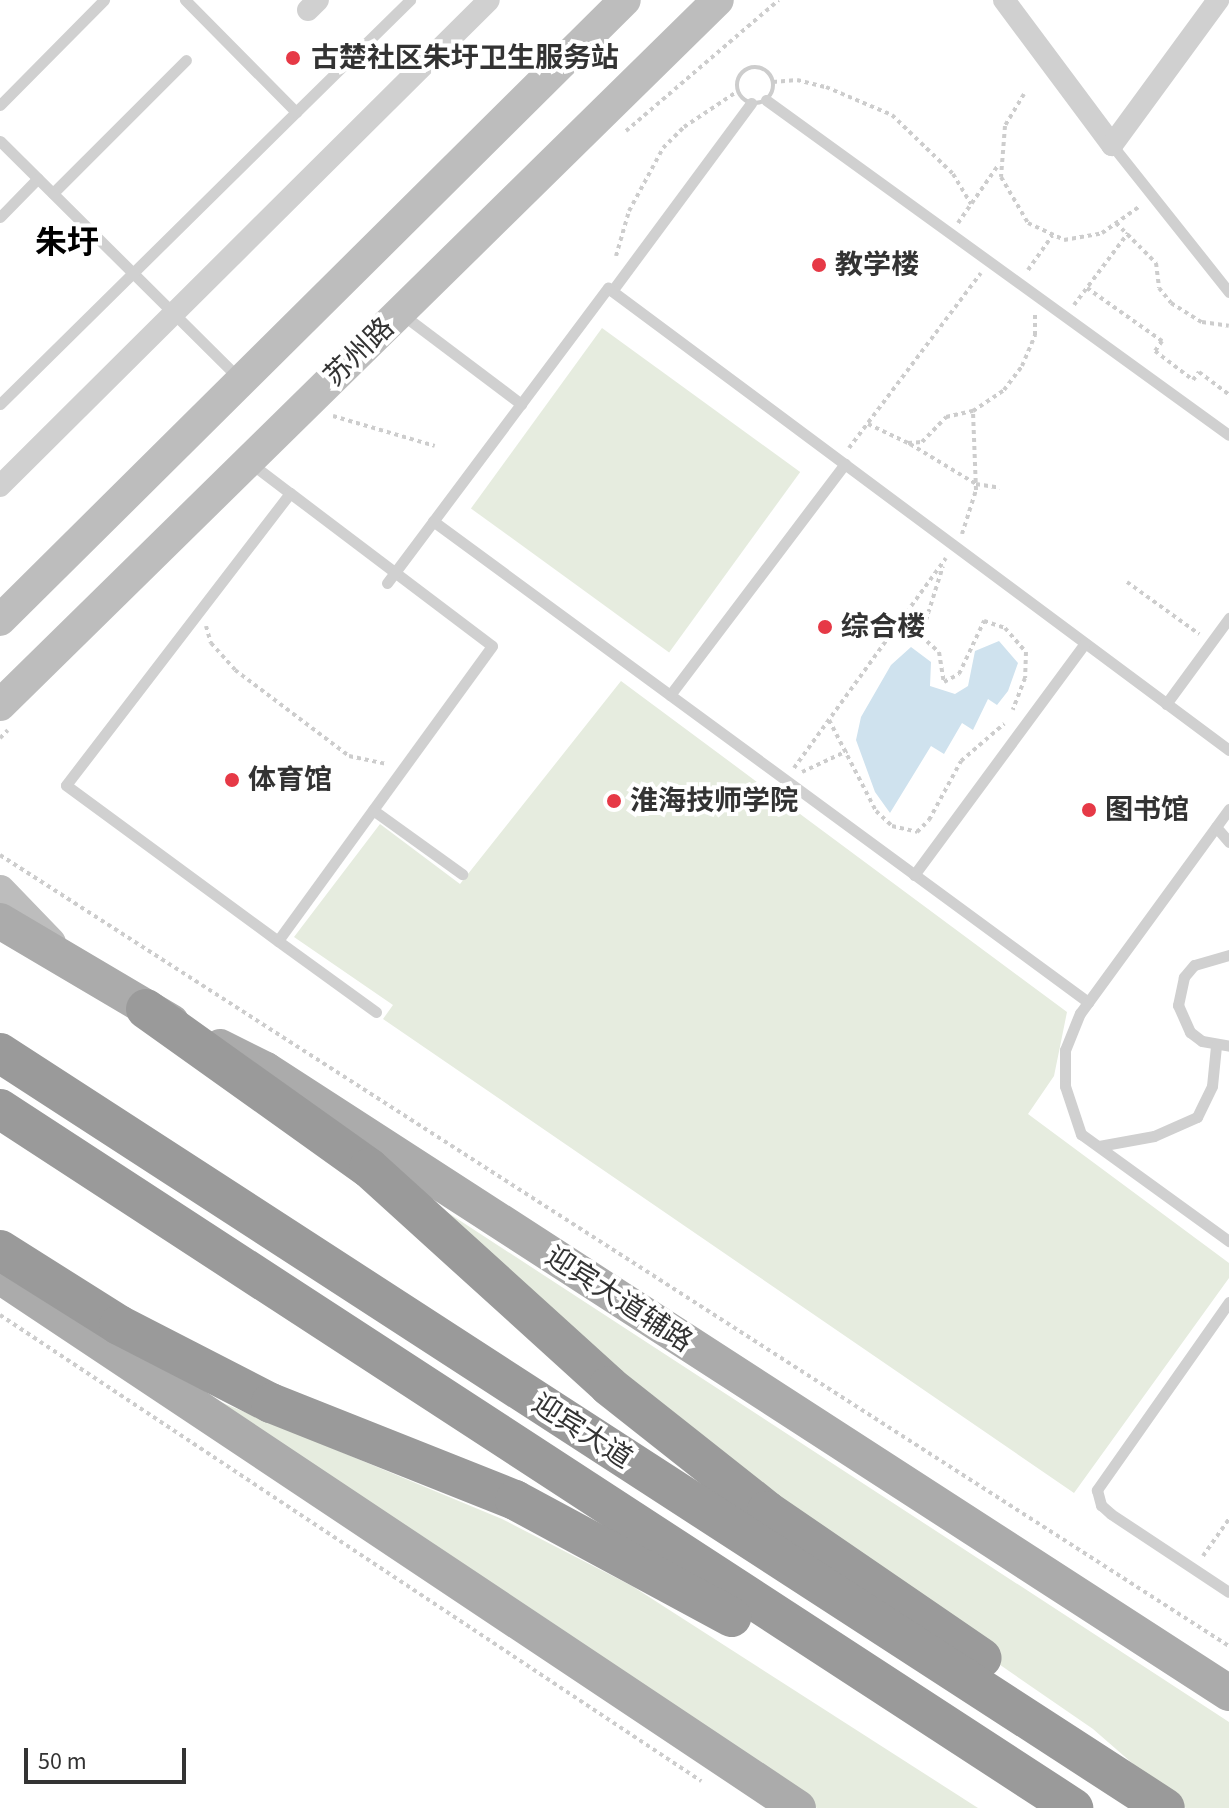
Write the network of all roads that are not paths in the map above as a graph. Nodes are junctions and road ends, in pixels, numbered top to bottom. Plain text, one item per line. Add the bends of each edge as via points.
1 (104, 0) edge
2 (185, 0) edge
3 (206, 0) edge
4 (410, 0) edge
5 (489, 0) edge
6 (625, 0) edge
7 (718, 0) edge
8 (744, 0) edge
9 (1004, 0) edge
10 (1218, 0) edge
11 (196, 11) junction
12 (186, 60) dead end
13 (766, 100) road end
14 (751, 103) road end
15 (0, 105) edge
16 (610, 106) junction
17 (296, 112) junction
18 (0, 141) edge
19 (1112, 145) junction
20 (38, 178) junction
21 (53, 193) junction
22 (0, 217) edge
23 (132, 272) junction
24 (612, 291) junction
25 (1229, 292) edge
26 (400, 312) junction
27 (174, 313) junction
28 (241, 380) junction
29 (0, 404) edge
30 (521, 404) junction
31 (1229, 435) edge
32 (248, 461) junction
33 (842, 462) junction
34 (0, 486) edge
35 (290, 493) junction
36 (433, 521) junction
37 (391, 578) junction
38 (1229, 618) edge
39 (0, 620) edge
40 (1085, 643) junction
41 (670, 695) junction
42 (1166, 704) junction
43 (0, 705) edge
44 (1229, 750) edge
45 (1229, 809) edge
46 (373, 810) junction
47 (1216, 827) junction
48 (1229, 842) edge
49 (462, 874) dead end
50 (914, 875) junction
51 (0, 891) edge
52 (0, 921) edge
53 (278, 941) junction
54 (1229, 955) edge
55 (69, 963) junction
56 (1088, 1002) junction
57 (146, 1009) junction
58 (376, 1012) dead end
59 (1216, 1046) junction
60 (1229, 1046) edge
61 (0, 1053) edge
62 (0, 1109) edge
63 (1099, 1146) junction
64 (1229, 1241) edge
65 (0, 1250) edge
66 (0, 1276) edge
67 (1229, 1302) edge
68 (1229, 1592) edge
69 (1229, 1692) edge
70 (1162, 1807) edge
71 (798, 1808) edge
72 (1029, 1808) edge
73 (1073, 1808) edge

1 - 15 lane
2 - 11 lane
3 - 11 lane
4 - 17 lane
5 - 27 street
6 - 28 main road
7 - 16 main road, 苏州路
8 - 16 main road via 707,36
9 - 19 street
10 - 19 street
11 - 17 lane
12 - 21 lane
13 - 31 lane
14 - 24 lane
16 - 26 main road, 苏州路
17 - 23 lane
18 - 20 lane
19 - 25 lane
20 - 21 lane
20 - 22 lane
21 - 23 lane
23 - 27 lane
23 - 29 lane
24 - 30 lane via 608,288
24 - 33 lane
26 - 30 lane
26 - 32 main road, 苏州路
27 - 28 lane
27 - 34 street
28 - 39 main road
30 - 36 lane
32 - 35 lane
32 - 43 main road, 苏州路
33 - 40 lane
33 - 41 lane
35 - 37 lane
35 - 53 lane via 66,785
36 - 37 lane
36 - 41 lane
37 - 46 lane via 492,646
38 - 42 lane
40 - 42 lane
40 - 50 lane
41 - 50 lane
42 - 44 lane
45 - 47 lane
46 - 49 lane
46 - 53 lane
47 - 48 lane
47 - 56 lane
50 - 56 lane
51 - 55 main road
52 - 55 main road, 迎宾大道辅路
53 - 58 lane
54 - 59 lane via 1206,957 1194,965 1179,991 1182,1020 1190,1032
55 - 57 main road, 迎宾大道辅路
56 - 63 lane via 1065,1050 1065,1086 1081,1134
57 - 69 main road, 迎宾大道辅路 via 266,1070
57 - 70 highway via 369,1168 609,1386 767,1511 1079,1724
59 - 60 lane
59 - 63 lane via 1212,1086 1197,1117 1154,1136
61 - 70 highway, 迎宾大道
62 - 73 highway, 迎宾大道
63 - 64 lane
65 - 72 highway via 119,1325 271,1403 515,1500 690,1592
66 - 71 main road
67 - 68 lane via 1097,1490 1101,1505 1111,1514

